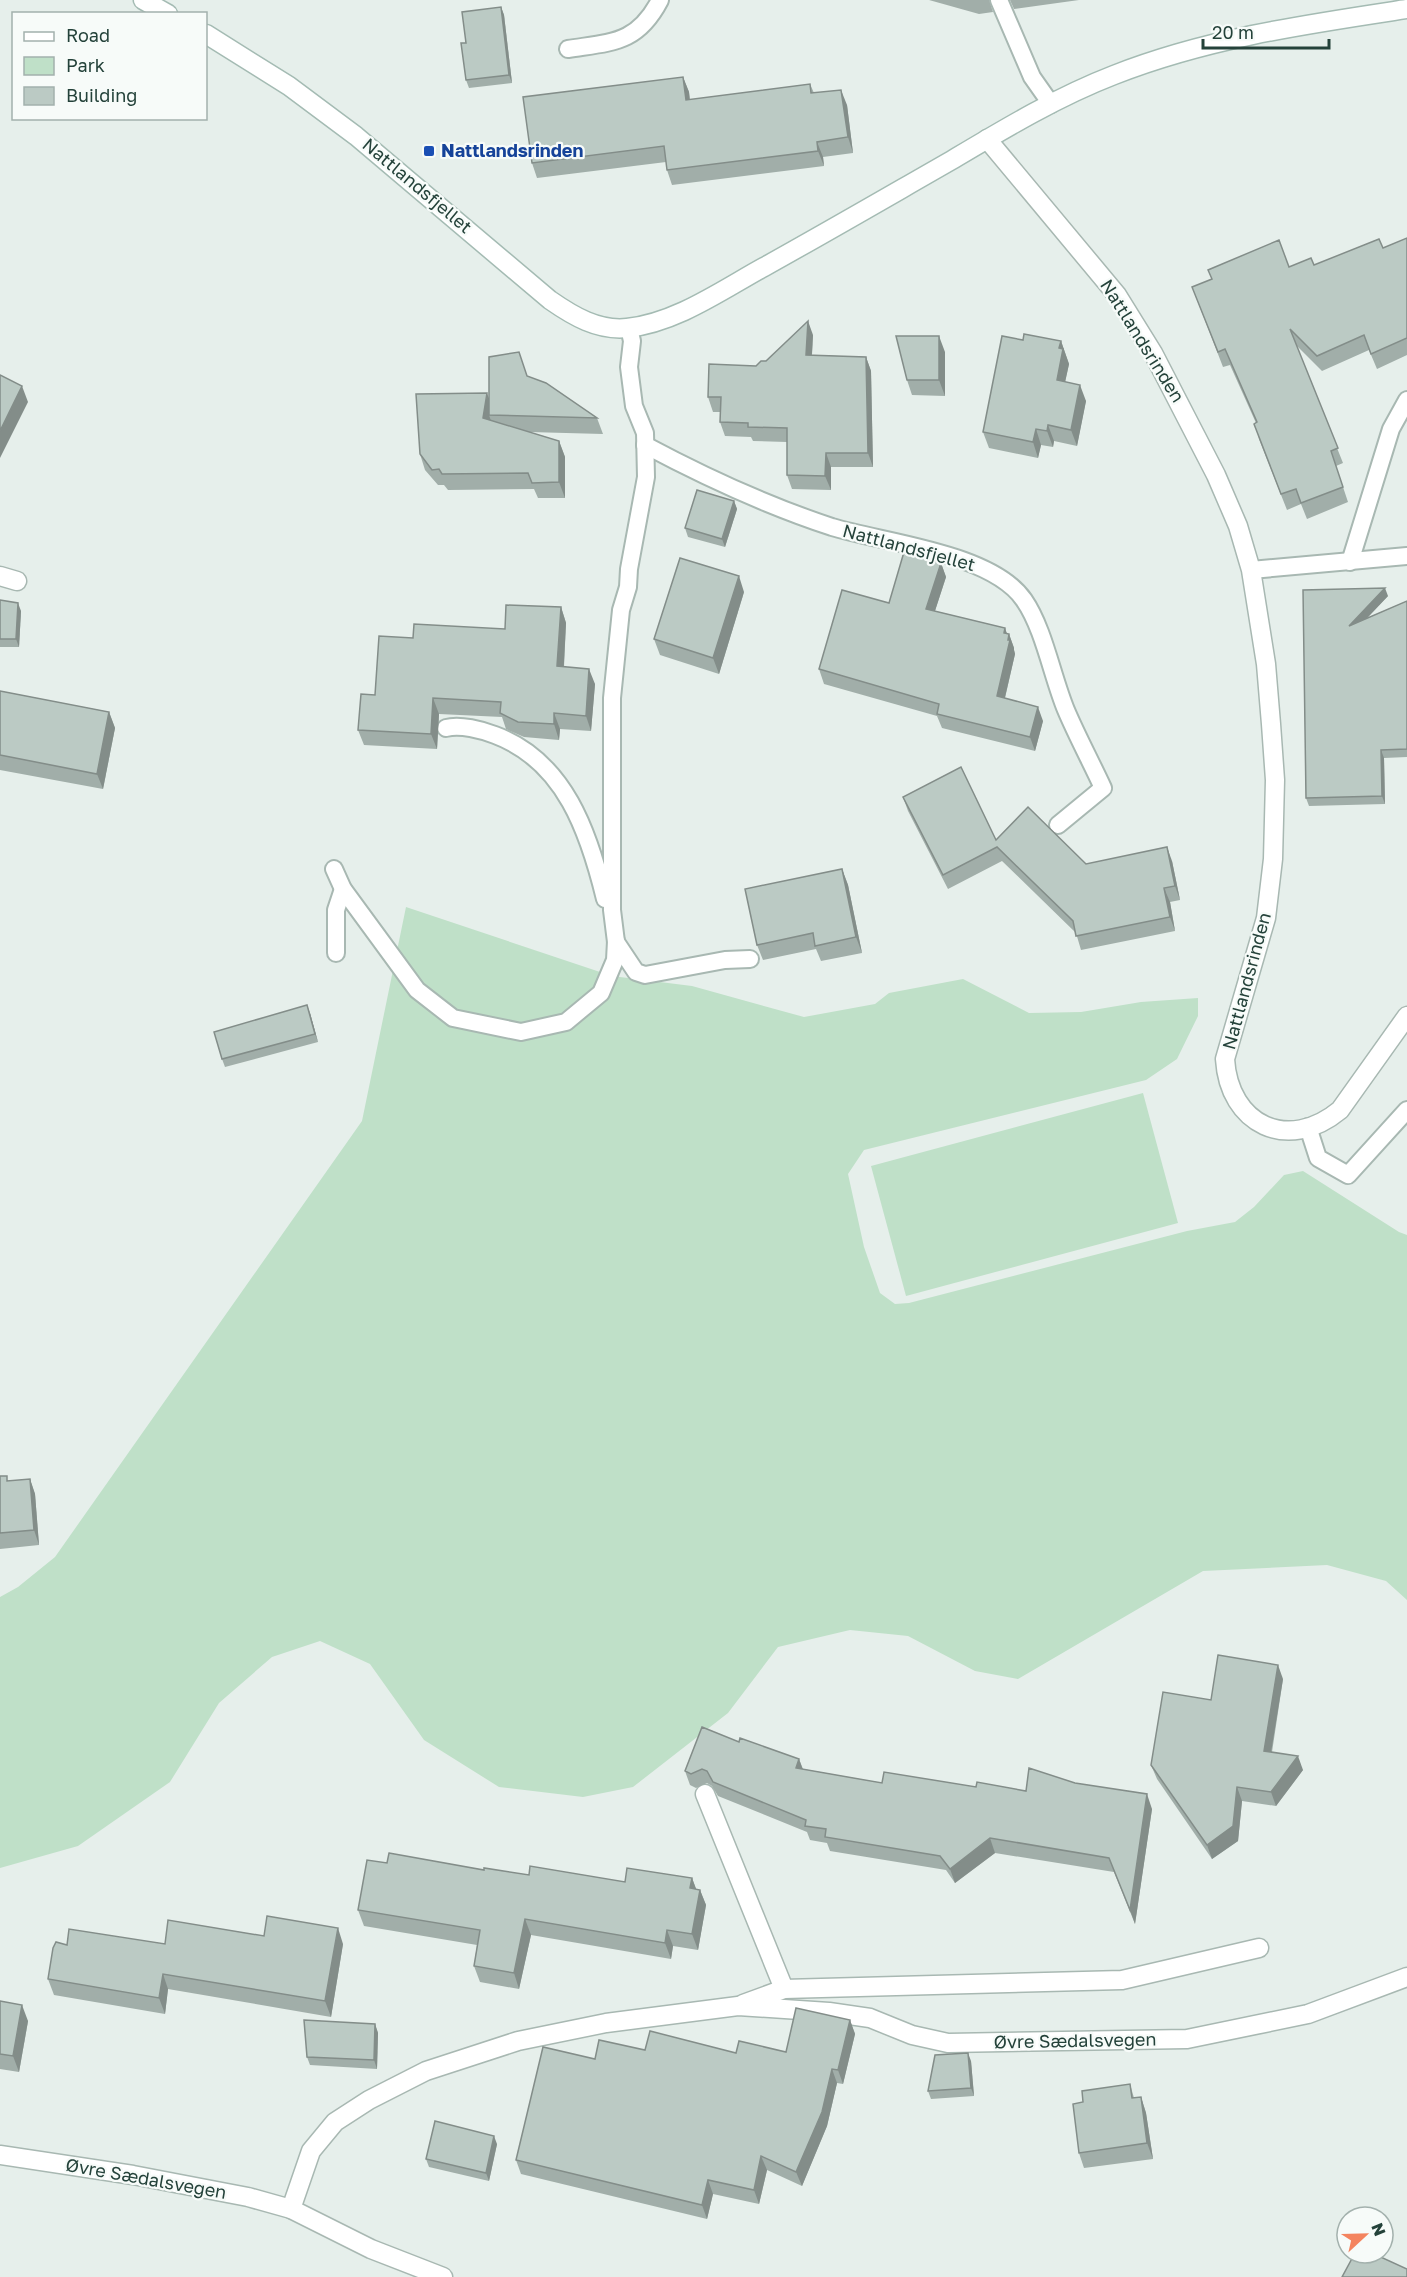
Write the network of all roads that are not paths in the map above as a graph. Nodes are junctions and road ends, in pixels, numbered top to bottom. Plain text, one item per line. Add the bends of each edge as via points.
1 (142, 0) edge
2 (660, 0) edge
3 (999, 0) edge
4 (1407, 9) edge
5 (164, 12) edge
6 (207, 35) edge
7 (568, 49) dead end
8 (1051, 104) junction
9 (987, 139) junction
10 (629, 328) junction
11 (1407, 400) edge
12 (645, 445) junction
13 (1407, 556) edge
14 (1350, 562) junction
15 (1251, 570) junction
16 (446, 728) dead end
17 (1058, 825) dead end
18 (334, 868) dead end
19 (343, 889) junction
20 (616, 942) junction
21 (336, 953) dead end
22 (750, 959) dead end
23 (1404, 1026) edge
24 (1407, 1110) edge
25 (1308, 1127) junction
26 (705, 1794) dead end
27 (1259, 1948) dead end
28 (1407, 1977) edge
29 (784, 1989) junction
30 (738, 2006) junction
31 (0, 2155) edge
32 (291, 2210) junction
33 (443, 2277) edge

1 - 5 street
2 - 7 lane via 650,18 623,40
3 - 8 lane via 1032,77
4 - 8 street, Nattlandsfjellet via 1214,43 1113,75
6 - 10 street, Nattlandsfjellet via 289,86 356,136 550,300 591,323
8 - 9 street, Nattlandsfjellet
9 - 10 street, Nattlandsfjellet via 709,297 680,312
9 - 15 street, Nattlandsrinden via 1110,286 1154,353 1216,475 1238,526
10 - 12 lane via 634,406 645,433
11 - 14 lane via 1384,449
12 - 17 lane, Nattlandsfjellet via 728,487 822,523 960,560 1010,584 1033,617 1066,710 1103,788
12 - 20 lane via 646,477 621,610 612,698 612,910
13 - 14 lane
14 - 15 lane
15 - 25 street, Nattlandsrinden via 1270,714 1275,780 1274,859 1266,918 1226,1059 1227,1081 1248,1116 1287,1130
16 - 20 lane via 485,731 506,739 540,762 565,789 595,855
18 - 19 lane
19 - 20 lane via 417,990 453,1018 521,1032 566,1022 601,993 615,960
19 - 21 lane via 336,910
20 - 22 lane via 636,972 645,975
23 - 25 street, Nattlandsrinden via 1340,1110
24 - 25 lane via 1348,1175 1318,1158
26 - 29 street
27 - 29 street, Øvre Sædalsvegen via 1122,1980
28 - 30 street, Øvre Sædalsvegen via 1308,2014 1187,2039 948,2043 912,2035 870,2018
29 - 30 street, Øvre Sædalsvegen
30 - 32 street, Øvre Sædalsvegen via 606,2023 518,2041 426,2071 335,2122 311,2151
31 - 32 street, Øvre Sædalsvegen via 145,2177 248,2197
32 - 33 street, Øvre Sædalsvegen via 371,2249

